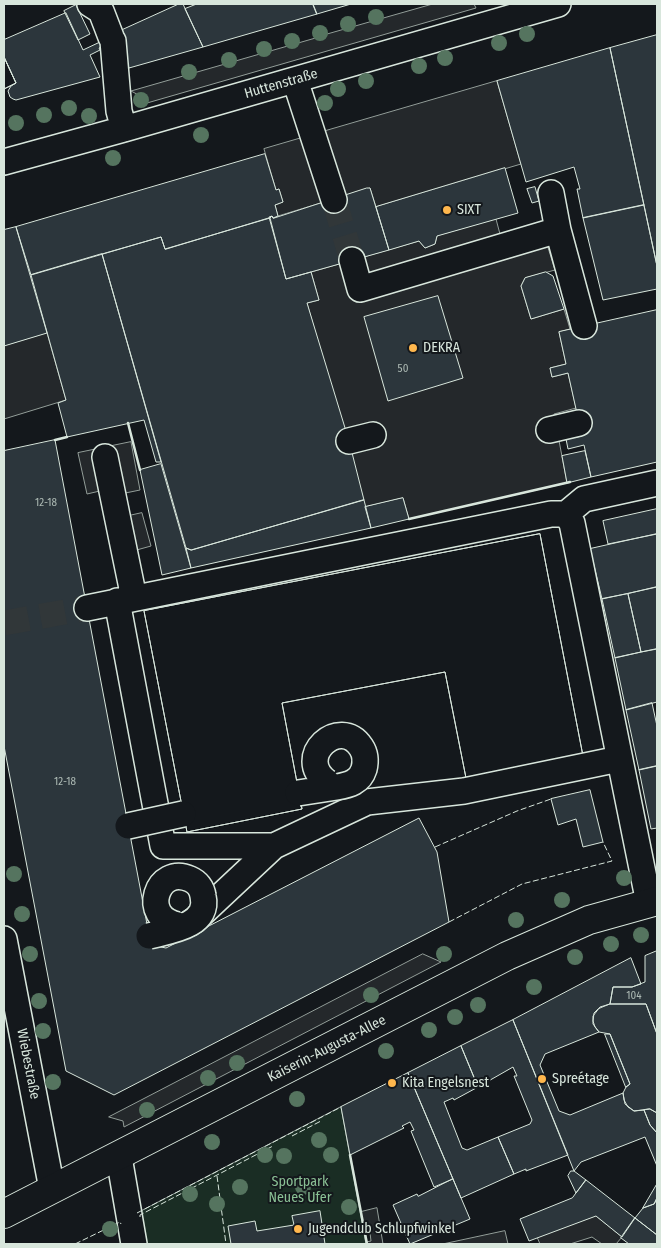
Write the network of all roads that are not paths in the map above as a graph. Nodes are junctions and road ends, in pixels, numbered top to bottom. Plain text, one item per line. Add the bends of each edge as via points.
1 (558, 4) edge
2 (104, 6) edge
3 (295, 80) junction
4 (124, 129) junction
5 (4, 162) edge
6 (551, 193) dead end
7 (334, 200) tunnel mouth
8 (558, 230) junction
9 (352, 260) tunnel mouth
10 (584, 326) dead end
11 (579, 423) dead end
12 (549, 430) dead end
13 (105, 457) dead end
14 (657, 483) edge
15 (566, 514) junction
16 (126, 599) junction
17 (86, 608) tunnel mouth
18 (620, 759) junction
19 (464, 791) junction
20 (298, 793) dead end
21 (183, 814) dead end
22 (128, 826) dead end
23 (274, 846) junction
24 (653, 902) edge
25 (149, 936) dead end
26 (4, 939) edge
27 (12, 1022) edge
28 (119, 1157) junction
29 (52, 1190) junction
30 (4, 1214) edge
31 (134, 1244) edge

1 - 3 street, Huttenstraße
2 - 4 street via 112,39 119,111
3 - 4 street, Huttenstraße
3 - 7 street
4 - 5 street, Huttenstraße
6 - 8 street
8 - 9 street via 360,289
8 - 10 street
11 - 12 street
13 - 16 street
14 - 15 street via 584,499
15 - 16 street via 551,514
15 - 18 street via 572,523
16 - 17 street
16 - 23 street via 162,846
18 - 19 street
18 - 24 street
19 - 20 street, bridge via 347,788 327,782 316,765 316,753 333,736 355,740 364,752 365,766 359,778 348,785
19 - 23 street via 368,802
21 - 22 street, bridge
23 - 25 street, bridge via 195,920 183,925 168,922 162,917 156,902 159,888 167,880 177,877 192,880 201,889 202,910 197,920 186,926
24 - 28 main road, Kaiserin-Augusta-Allee via 589,920 508,956
26 - 27 street, Wiebestraße
27 - 29 street, Wiebestraße
28 - 29 main road, Kaiserin-Augusta-Allee
28 - 31 street
29 - 30 main road, Kaiserin-Augusta-Allee

